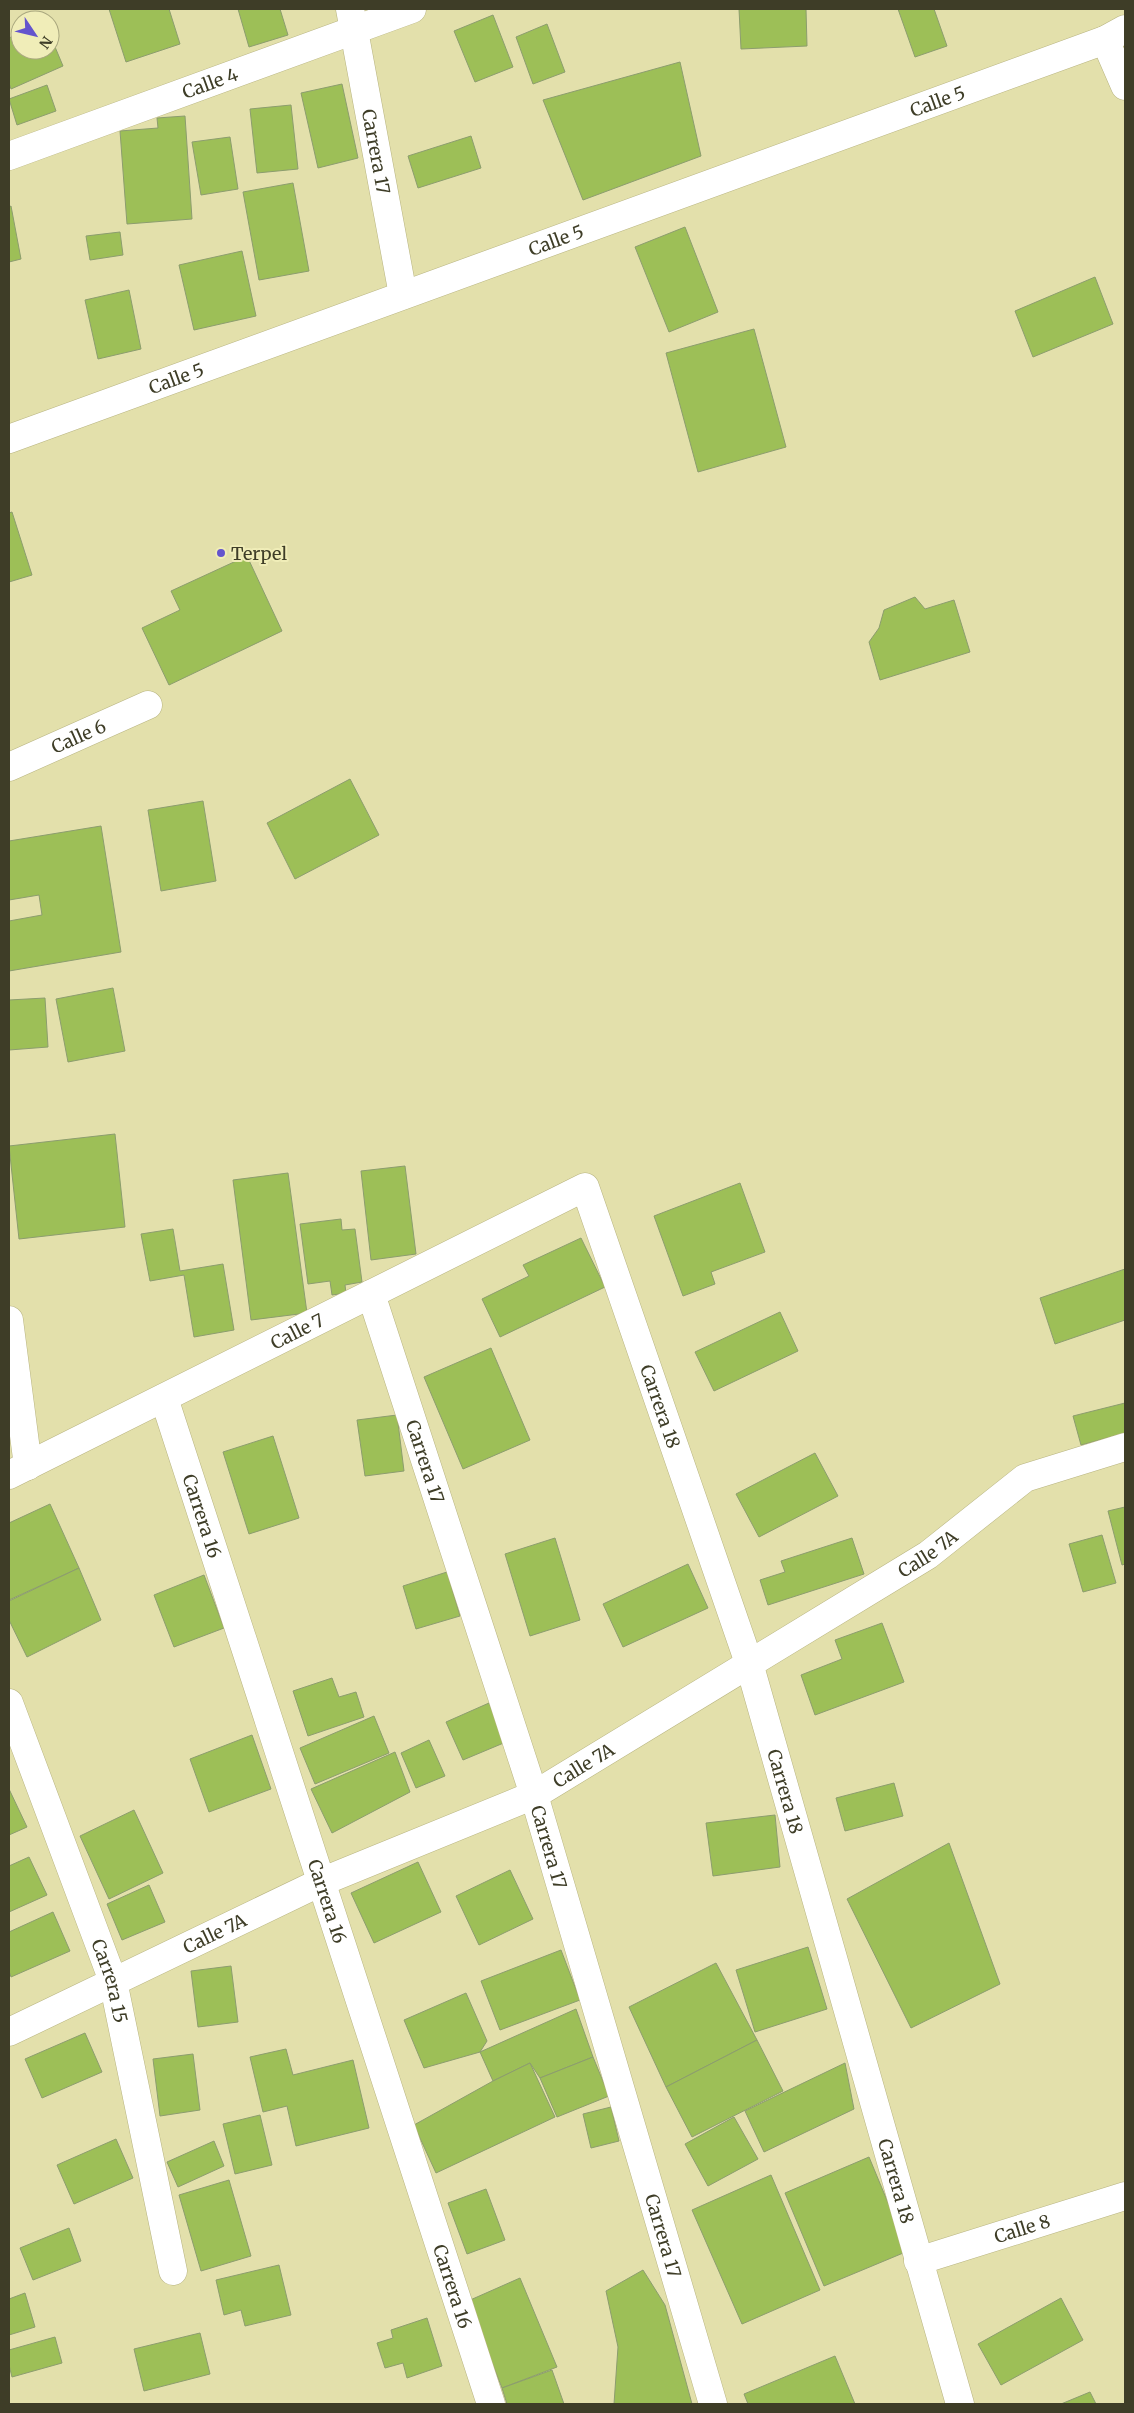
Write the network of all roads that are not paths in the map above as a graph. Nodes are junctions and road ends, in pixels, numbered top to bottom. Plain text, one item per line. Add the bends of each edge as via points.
1 (412, 9) edge
2 (352, 19) edge
3 (1115, 34) edge
4 (1125, 86) edge
5 (9, 156) edge
6 (403, 295) junction
7 (9, 439) edge
8 (148, 705) dead end
9 (9, 767) edge
10 (585, 1187) joint
11 (371, 1294) junction
12 (9, 1320) edge
13 (164, 1398) junction
14 (1125, 1447) edge
15 (18, 1470) edge
16 (749, 1663) junction
17 (9, 1703) edge
18 (534, 1794) junction
19 (321, 1882) junction
20 (113, 1981) junction
21 (9, 2032) edge
22 (1125, 2196) edge
23 (918, 2261) junction
24 (172, 2271) dead end
25 (490, 2404) edge
26 (713, 2404) edge
27 (960, 2404) edge

1 - 2 street, Calle 4
2 - 5 street, Calle 4
2 - 6 street, Carrera 17
3 - 4 street
3 - 6 street, Calle 5
6 - 7 street, Calle 5
8 - 9 street, Calle 6
10 - 11 street, Calle 7
10 - 16 street, Carrera 18
11 - 13 street, Calle 7
11 - 18 street, Carrera 17
12 - 15 street
13 - 15 street, Calle 7
13 - 19 street, Carrera 16
14 - 16 street, Calle 7A via 1025,1478 928,1555
16 - 18 street, Calle 7A
16 - 23 street, Carrera 18
17 - 20 street, Carrera 15
18 - 19 street, Calle 7A
18 - 26 street, Carrera 17
19 - 20 street, Calle 7A
19 - 25 street, Carrera 16
20 - 21 street, Calle 7A
20 - 24 street, Carrera 15
22 - 23 street, Calle 8
23 - 27 street, Carrera 18

